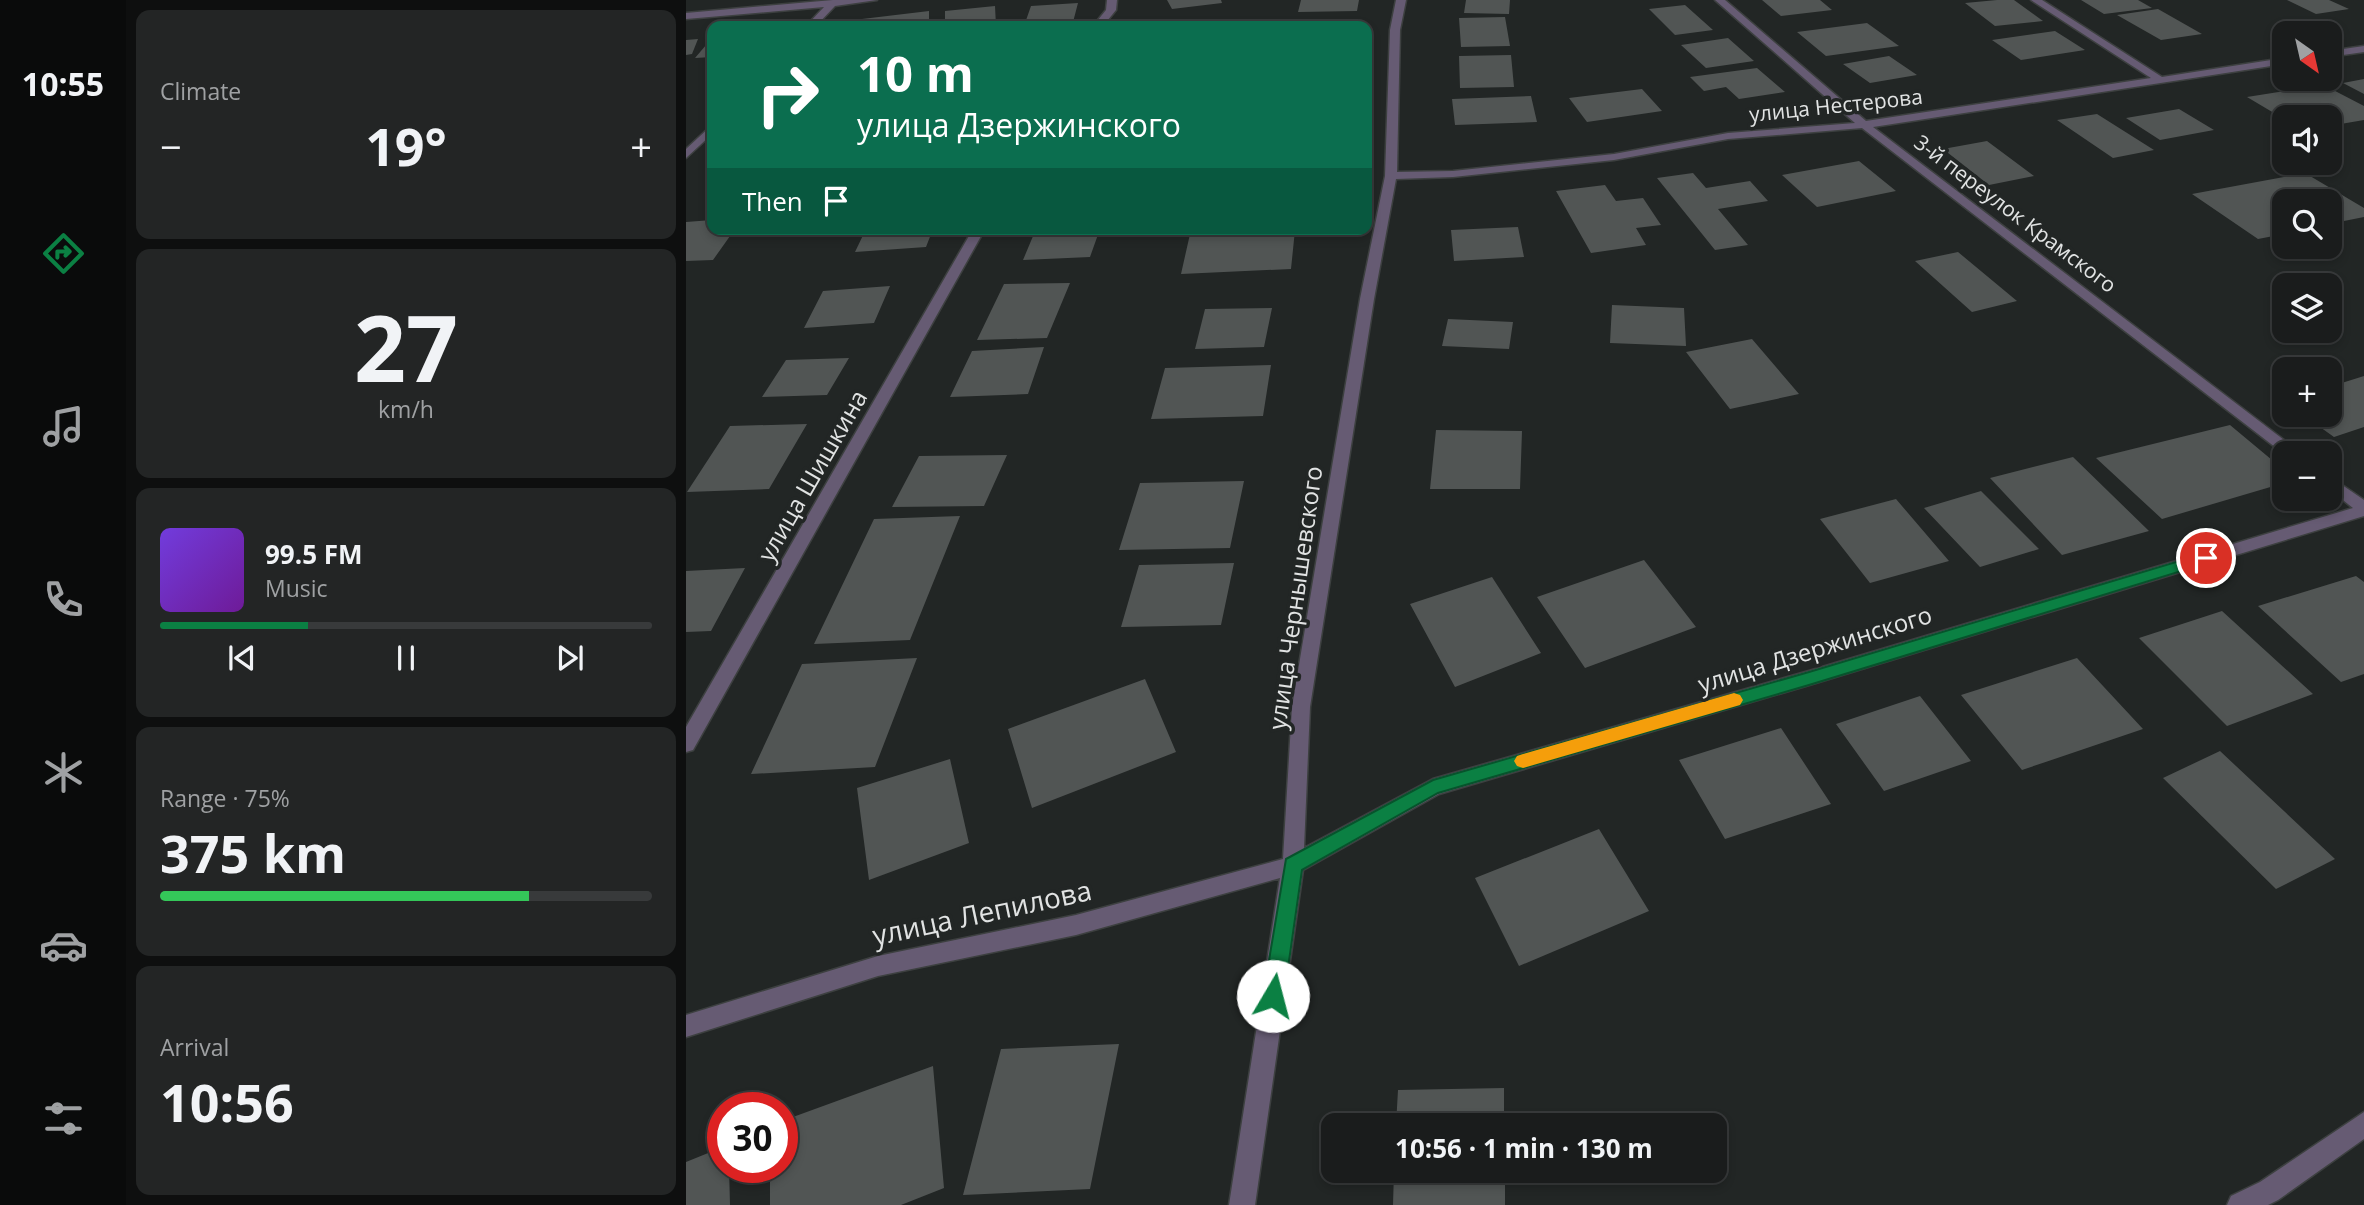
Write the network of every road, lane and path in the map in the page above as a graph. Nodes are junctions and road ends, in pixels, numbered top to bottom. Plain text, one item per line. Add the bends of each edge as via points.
1 (872, 0) edge
2 (1112, 0) edge
3 (1401, 0) edge
4 (1720, 0) edge
5 (2036, 0) edge
6 (833, 4) junction
7 (686, 16) edge
8 (816, 21) edge
9 (1102, 21) edge
10 (2364, 49) edge
11 (2342, 52) edge
12 (2272, 63) edge
13 (2162, 81) junction
14 (1864, 125) junction
15 (707, 133) edge
16 (686, 155) edge
17 (1391, 176) junction
18 (976, 235) edge
19 (2277, 441) edge
20 (2342, 491) edge
21 (2364, 509) edge
22 (686, 744) edge
23 (1293, 865) junction
24 (686, 1026) edge
25 (2364, 1124) edge
26 (1242, 1205) edge
27 (2240, 1205) edge

1 - 6 street
2 - 9 street
3 - 17 street, улица Чернышевского via 1395,30
4 - 14 street, 3-й переулок Крамского
5 - 13 street
6 - 7 street
6 - 8 street
10 - 11 street
12 - 13 street, улица Нестерова
13 - 14 street, улица Нестерова
14 - 17 street, улица Нестерова via 1728,136 1614,158
14 - 19 street, 3-й переулок Крамского
15 - 16 street
17 - 23 street, улица Чернышевского via 1301,707
18 - 22 street, улица Шишкина
20 - 21 street
21 - 23 street, улица Дзержинского via 1433,787
23 - 24 street, улица Лепилова via 1076,925 878,966
23 - 26 street, улица Чернышевского
25 - 27 street via 2269,1191

